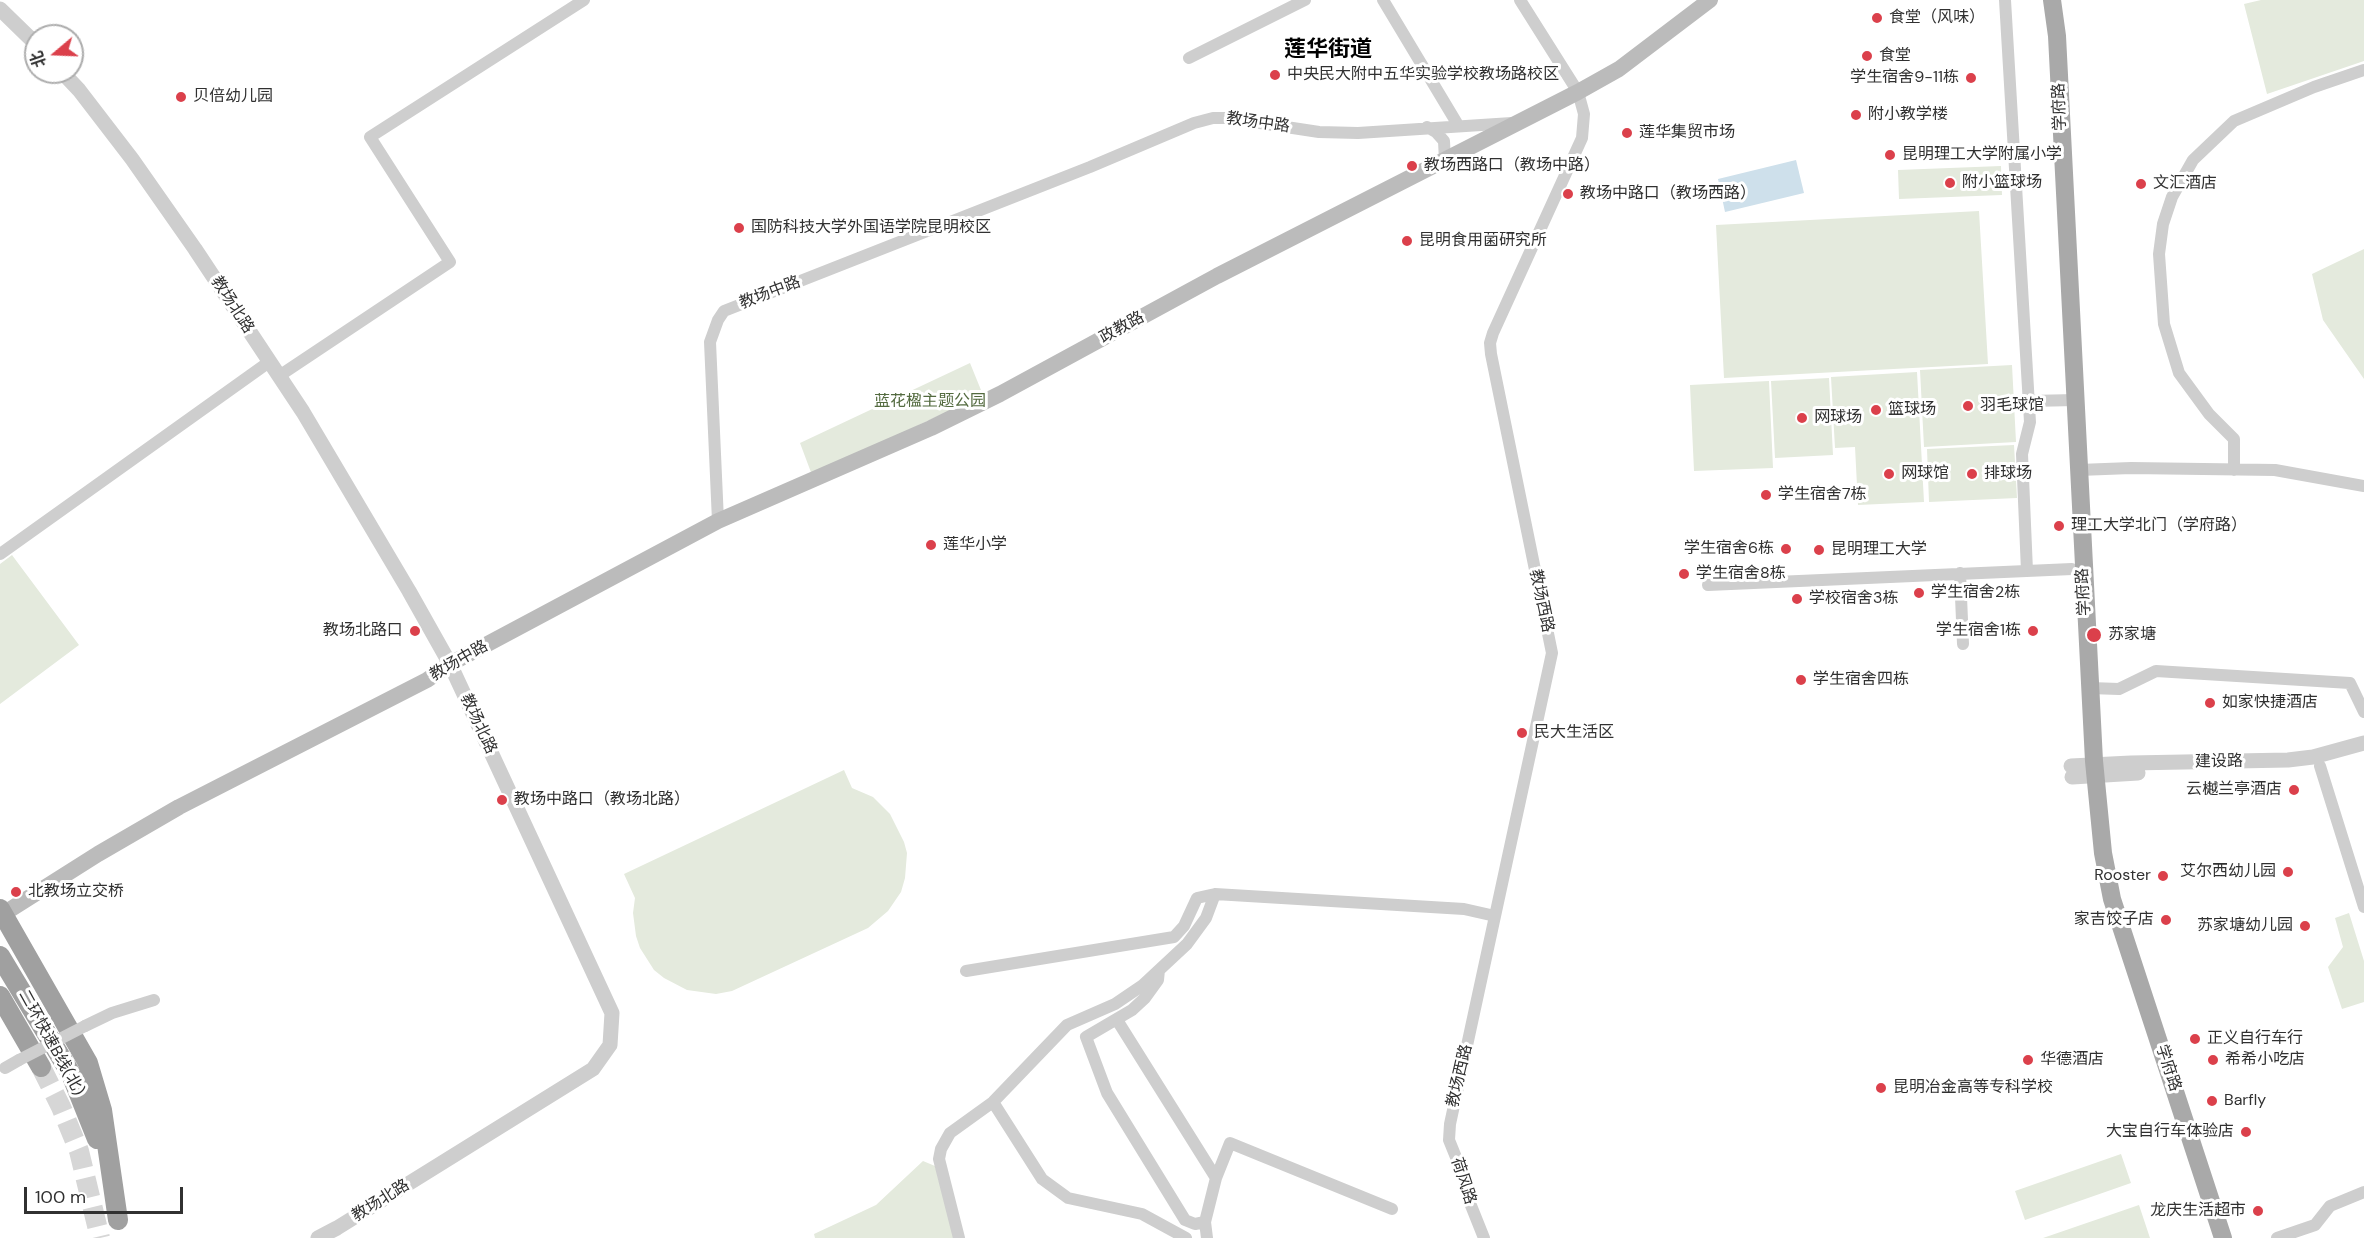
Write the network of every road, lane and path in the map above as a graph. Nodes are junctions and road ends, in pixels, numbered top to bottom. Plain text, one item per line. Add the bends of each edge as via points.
1 (584, 0) edge
2 (1305, 0) edge
3 (1383, 0) edge
4 (1520, 0) edge
5 (1710, 0) edge
6 (2005, 0) edge
7 (2052, 0) edge
8 (0, 9) edge
9 (24, 32) edge
10 (1189, 58) dead end
11 (2364, 70) edge
12 (73, 84) edge
13 (1578, 92) junction
14 (1520, 123) junction
15 (1458, 125) junction
16 (1427, 127) junction
17 (1445, 161) junction
18 (269, 362) junction
19 (279, 376) junction
20 (2076, 400) junction
21 (2029, 401) junction
22 (2079, 470) junction
23 (2234, 470) junction
24 (2364, 486) edge
25 (718, 521) junction
26 (0, 554) edge
27 (2072, 569) dead end
28 (2027, 571) junction
29 (1960, 573) junction
30 (1708, 585) dead end
31 (1963, 644) dead end
32 (450, 664) junction
33 (2090, 688) junction
34 (2364, 712) edge
35 (2364, 743) edge
36 (2364, 753) edge
37 (2320, 765) junction
38 (2095, 770) junction
39 (2072, 771) dead end
40 (1215, 894) junction
41 (2364, 907) edge
42 (1, 913) edge
43 (1495, 916) junction
44 (0, 956) edge
45 (1160, 968) junction
46 (966, 971) dead end
47 (0, 996) edge
48 (154, 1000) dead end
49 (1117, 1020) junction
50 (2, 1066) edge
51 (41, 1067) tunnel mouth
52 (993, 1102) junction
53 (1450, 1124) joint
54 (1216, 1178) junction
55 (2364, 1192) edge
56 (1392, 1209) dead end
57 (1205, 1222) junction
58 (119, 1229) edge
59 (318, 1238) edge
60 (959, 1238) edge
61 (1186, 1238) edge
62 (1207, 1238) edge
63 (1484, 1238) edge
64 (2223, 1238) edge
65 (2277, 1238) edge

1 - 19 street via 370,137 450,262
2 - 10 street
3 - 15 street
4 - 13 street
5 - 13 main road, 教场中路 via 1619,69
6 - 21 street
7 - 20 main road, 学府路
8 - 9 street
11 - 23 street via 2234,121 2193,160 2163,224 2160,296 2170,350 2179,373 2234,440
12 - 18 street, 教场北路 via 138,168
13 - 14 main road, 教场中路
13 - 43 street, 教场西路 via 1584,114 1582,138 1490,343 1552,653
14 - 15 street, 教场中路
14 - 17 main road, 政教路
15 - 16 street, 教场中路
16 - 17 street via 1444,141
16 - 25 street, 教场中路 via 1318,132 1213,118 724,311 710,342
17 - 25 main road, 政教路 via 1216,276 1000,394
18 - 19 street, 教场北路
18 - 26 street
19 - 32 street, 教场北路
20 - 21 street
20 - 22 main road, 学府路
21 - 28 street via 2030,422 2022,454
22 - 23 street
22 - 33 main road, 学府路
23 - 24 street via 2274,470
25 - 32 main road, 教场中路
27 - 28 street
28 - 29 street
29 - 30 street
29 - 31 street
32 - 42 main road, 教场中路 via 427,680 179,807
32 - 59 street, 教场北路 via 612,1013 610,1045 593,1069
33 - 34 street via 2119,688 2156,671 2350,683
33 - 38 main road, 学府路
35 - 38 street, 建设路 via 2288,760
36 - 37 street, 建设路
37 - 38 street, 建设路 via 2290,770
37 - 41 street
38 - 39 street, 建设路
38 - 64 main road, 学府路 via 2112,899
40 - 43 street via 1464,909
40 - 45 street via 1206,918 1187,944
40 - 46 street via 1197,898 1184,926 1173,938
42 - 58 highway via 88,1063 102,1110
43 - 53 street, 教场西路
44 - 58 highway, 二环快速B线(北) via 80,1093 99,1144
45 - 49 street via 1158,980 1145,998
45 - 52 street via 1115,1005 1067,1025
47 - 51 highway
48 - 50 street, bridge via 112,1013
49 - 54 street
49 - 57 street via 1086,1036 1107,1093 1185,1220
52 - 60 street via 950,1133 940,1149 939,1159
52 - 61 street via 1042,1179 1068,1198 1142,1214
53 - 63 street, 荷风路 via 1449,1140
54 - 56 street via 1230,1143
54 - 57 street
55 - 65 street via 2330,1206 2315,1225
57 - 62 street

